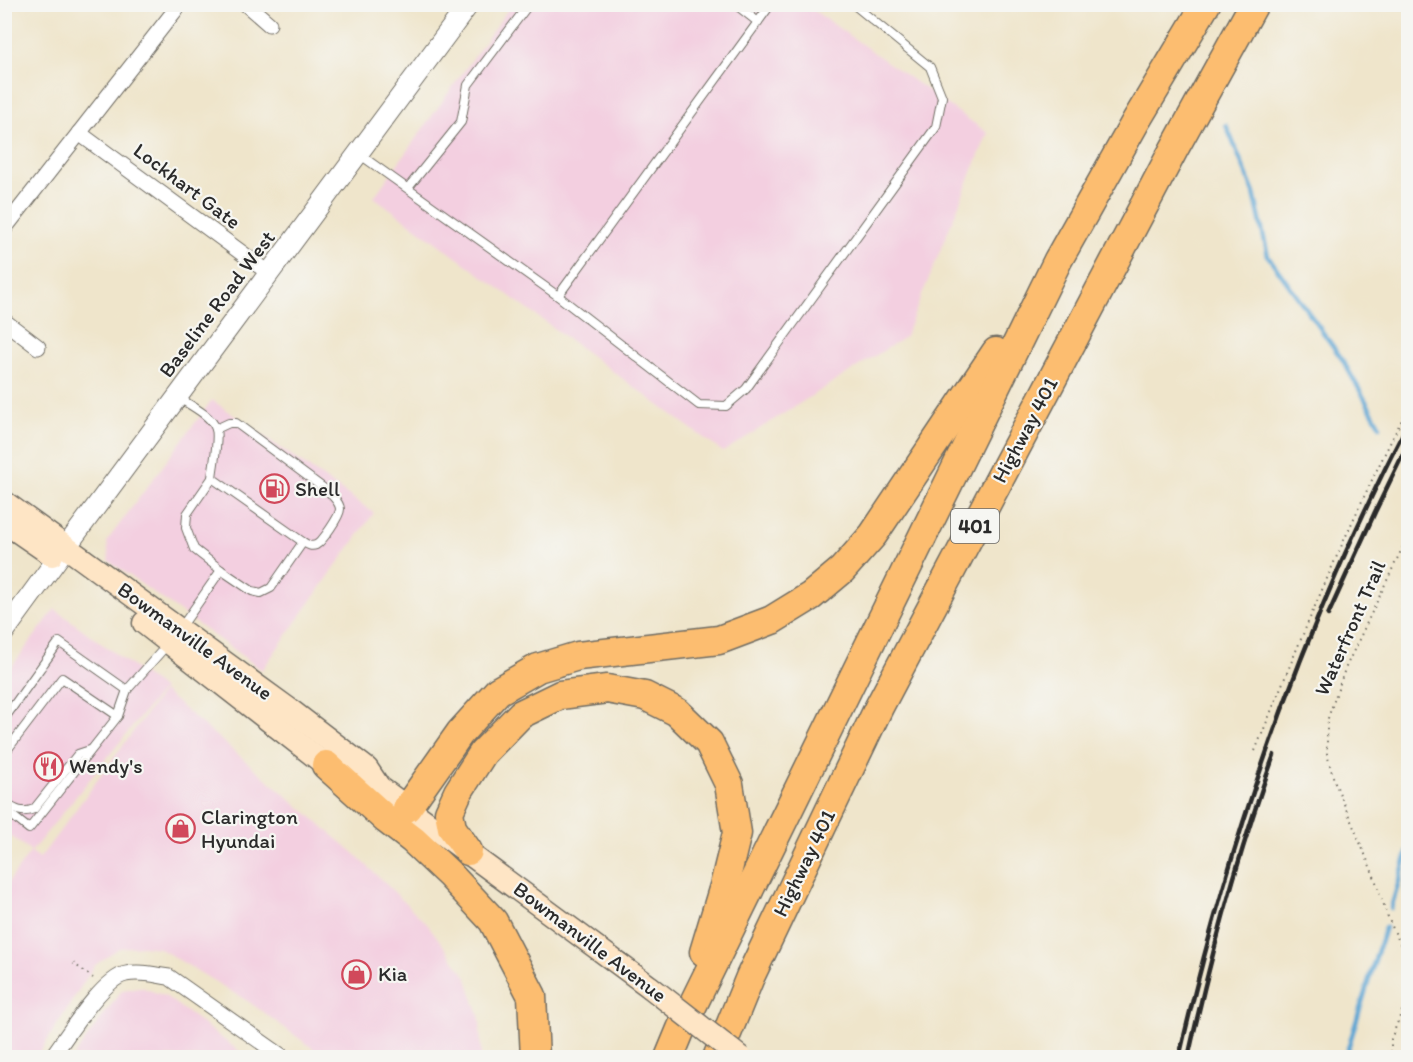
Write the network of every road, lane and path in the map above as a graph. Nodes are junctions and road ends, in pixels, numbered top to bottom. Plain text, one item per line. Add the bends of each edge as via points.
1 (180, 4) edge
2 (246, 4) edge
3 (469, 4) edge
4 (529, 4) edge
5 (735, 4) edge
6 (771, 4) edge
7 (853, 4) edge
8 (1206, 4) edge
9 (1254, 4) edge
10 (758, 22) junction
11 (269, 24) dead end
12 (80, 133) junction
13 (358, 153) junction
14 (408, 188) junction
15 (4, 229) edge
16 (1058, 260) junction
17 (269, 273) junction
18 (558, 296) junction
19 (4, 321) edge
20 (38, 347) dead end
21 (177, 397) junction
22 (1408, 408) edge
23 (216, 429) junction
24 (212, 478) junction
25 (4, 502) edge
26 (4, 522) edge
27 (1408, 536) edge
28 (303, 542) junction
29 (62, 553) junction
30 (221, 570) junction
31 (4, 632) edge
32 (175, 636) junction
33 (127, 690) junction
34 (118, 716) junction
35 (4, 719) edge
36 (90, 750) junction
37 (1255, 751) dead end
38 (4, 754) edge
39 (326, 765) junction
40 (379, 787) junction
41 (4, 803) edge
42 (407, 808) junction
43 (4, 809) edge
44 (468, 851) junction
45 (73, 963) dead end
46 (1408, 971) edge
47 (750, 977) junction
48 (93, 978) dead end
49 (1408, 987) edge
50 (681, 1029) junction
51 (51, 1058) edge
52 (284, 1058) edge
53 (535, 1058) edge
54 (669, 1058) edge
55 (717, 1058) edge
56 (728, 1058) edge
57 (741, 1058) edge
58 (1391, 1058) edge

1 - 12 street
2 - 11 street
3 - 13 street, Baseline Road West
4 - 14 lane via 468,86 461,122
5 - 10 lane
6 - 10 lane
7 - 18 lane via 930,67 942,97 936,127 746,389 726,406 699,405
8 - 16 highway, Highway 401 / 401
9 - 47 highway, Highway 401 / 401 via 879,707
10 - 18 lane
12 - 15 street
12 - 17 street, Lockhart Gate
13 - 14 lane
13 - 17 street, Baseline Road West
14 - 18 lane
16 - 42 highway via 873,535 812,596 772,620 719,640 578,657 538,668 498,691 460,733
16 - 50 highway, Highway 401 / 401
17 - 21 street, Baseline Road West
19 - 20 street
21 - 23 lane via 208,418
21 - 29 street, Baseline Road West
22 - 37 path via 1349,528
23 - 24 lane
23 - 28 lane via 236,423 338,502 338,517 320,543 309,546
24 - 28 lane
24 - 30 lane via 187,514 186,528 194,549
25 - 29 main road, Bowmanville Avenue
26 - 29 main road, Bowmanville Avenue
27 - 46 path, Waterfront Trail via 1345,669 1327,721 1327,754 1406,956
28 - 30 lane via 271,588 261,593
29 - 31 street, Baseline Road West
29 - 32 main road, Bowmanville Avenue
30 - 32 lane
32 - 33 lane
32 - 39 main road, Bowmanville Avenue
32 - 40 main road, Bowmanville Avenue via 367,769
33 - 34 lane
33 - 35 lane via 59,642
34 - 36 lane
34 - 38 lane via 62,678
36 - 41 lane via 78,754 34,809 19,812
36 - 43 lane via 29,829
39 - 40 main road, Bowmanville Avenue via 356,783
39 - 53 highway via 413,840 493,921 532,996
40 - 42 main road, Bowmanville Avenue
42 - 44 main road, Bowmanville Avenue
44 - 50 highway via 452,828 449,812 483,753 521,714 560,695 607,689 645,696 677,712 709,743 729,784 737,833
44 - 57 main road, Bowmanville Avenue, bridge
45 - 48 path
47 - 55 highway, Highway 401 / 401
47 - 56 highway
49 - 58 path via 1391,1039
50 - 54 highway, Highway 401 / 401
51 - 52 street via 97,995 125,974 169,977

